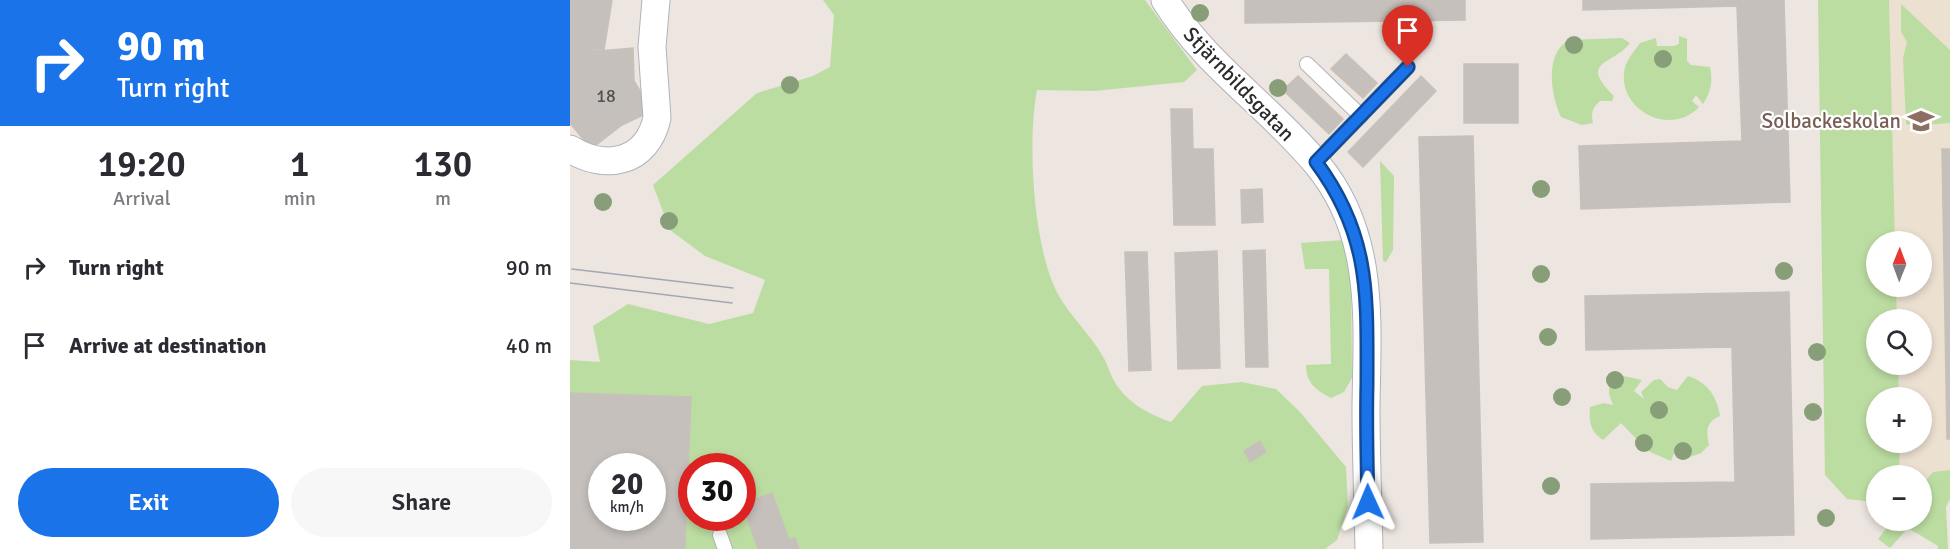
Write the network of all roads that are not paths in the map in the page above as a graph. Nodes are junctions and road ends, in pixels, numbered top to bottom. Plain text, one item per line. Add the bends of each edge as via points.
1 (656, 0) edge
2 (1166, 0) edge
3 (1307, 64) dead end
4 (1408, 67) dead end
5 (1361, 116) junction
6 (570, 149) edge
7 (1316, 162) junction
8 (720, 535) dead end
9 (725, 549) edge
10 (1368, 549) edge

1 - 6 street via 652,47 655,127 627,159 590,160
2 - 7 street, Stjärnbildsgatan via 1196,43
3 - 5 lane
4 - 5 lane
5 - 7 lane
7 - 10 street, Stjärnbildsgatan via 1349,218 1361,255 1367,295
8 - 9 lane

